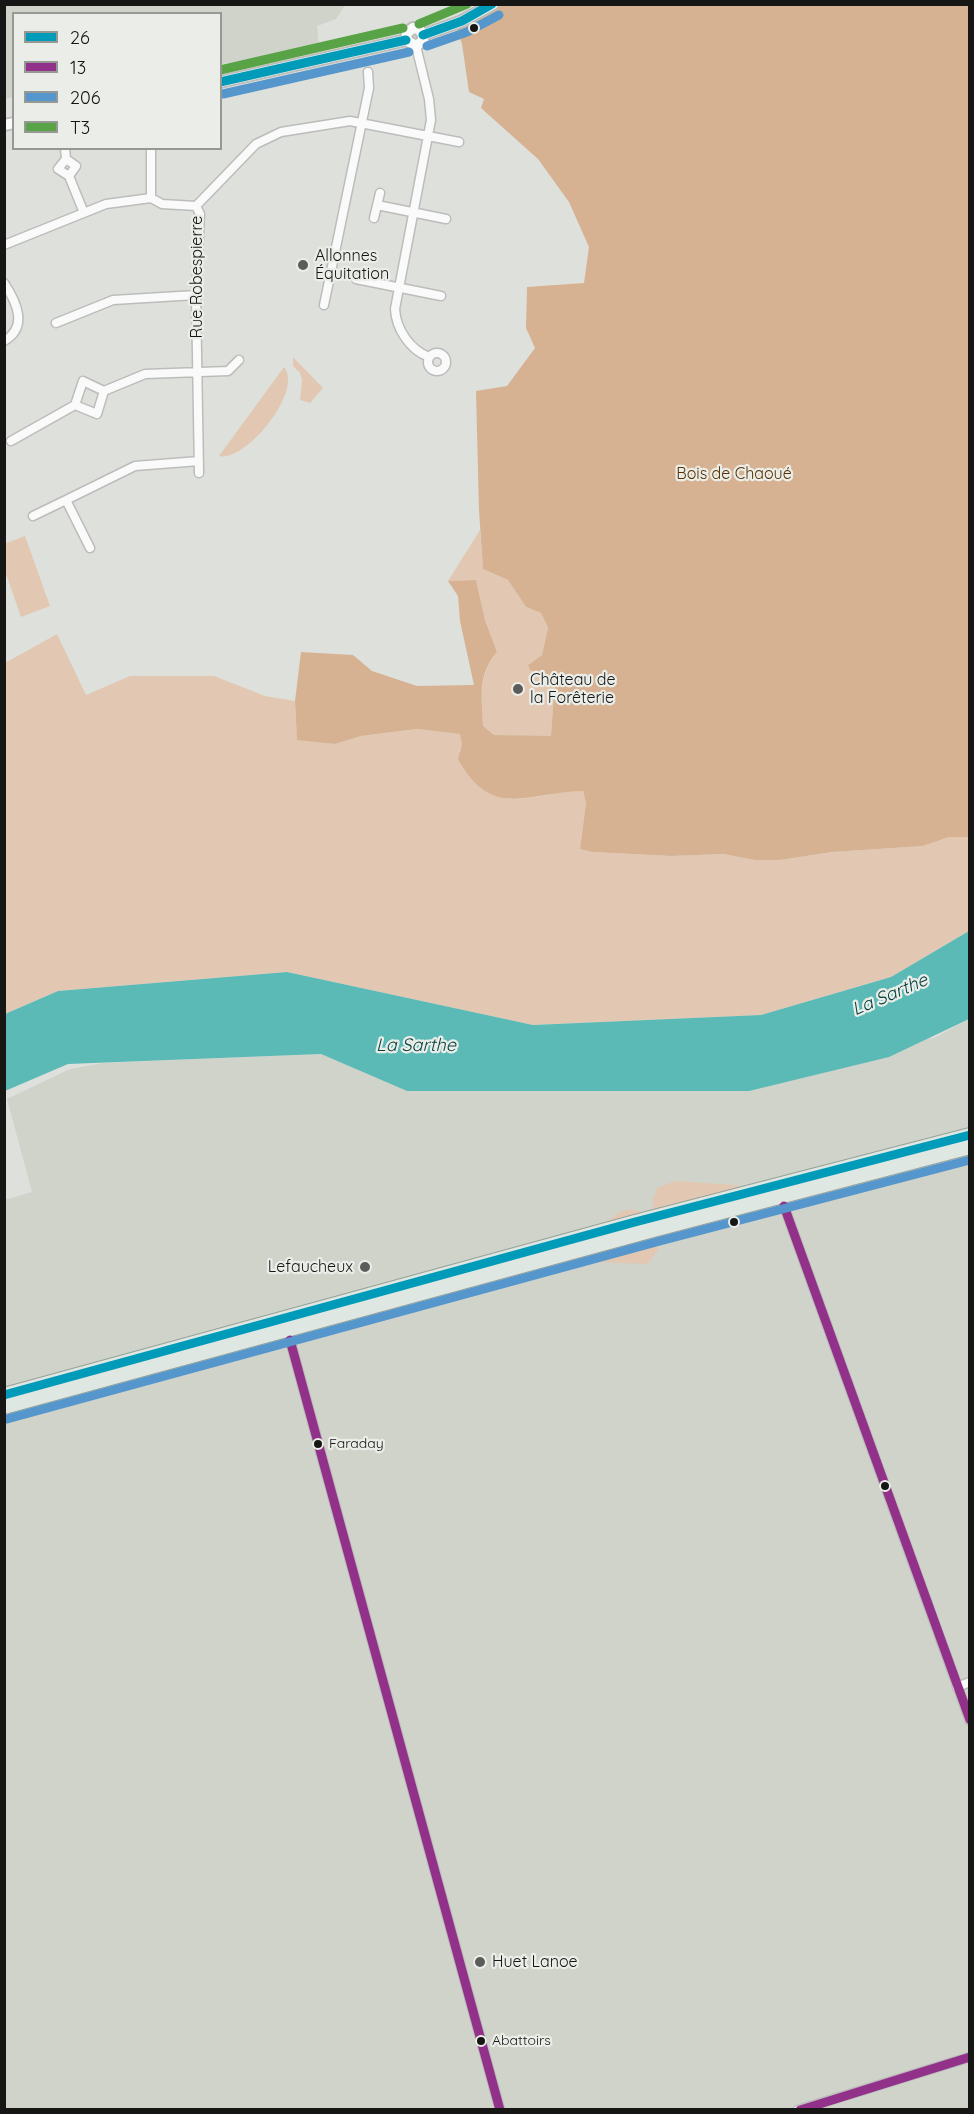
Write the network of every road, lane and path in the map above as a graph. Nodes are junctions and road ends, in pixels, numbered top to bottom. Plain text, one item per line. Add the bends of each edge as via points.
1 (493, 4) edge
2 (423, 35) junction
3 (411, 43) junction
4 (368, 72) dead end
5 (222, 82) edge
6 (362, 123) junction
7 (428, 136) junction
8 (459, 142) dead end
9 (65, 150) edge
10 (151, 150) edge
11 (66, 159) junction
12 (69, 176) junction
13 (380, 193) dead end
14 (151, 198) junction
15 (377, 205) junction
16 (196, 206) junction
17 (413, 212) junction
18 (84, 213) junction
19 (374, 218) dead end
20 (446, 219) dead end
21 (4, 245) edge
22 (356, 279) dead end
23 (4, 283) edge
24 (400, 288) junction
25 (196, 295) junction
26 (441, 296) dead end
27 (324, 305) dead end
28 (56, 323) dead end
29 (4, 341) edge
30 (429, 357) dead end
31 (238, 360) dead end
32 (197, 372) junction
33 (104, 391) junction
34 (75, 405) junction
35 (10, 441) dead end
36 (199, 461) junction
37 (199, 473) dead end
38 (66, 500) junction
39 (33, 516) dead end
40 (90, 548) dead end
41 (969, 1135) edge
42 (969, 1147) edge
43 (784, 1206) dead end
44 (655, 1223) junction
45 (290, 1340) dead end
46 (4, 1395) edge
47 (4, 1407) edge
48 (969, 1682) edge
49 (957, 1687) junction
50 (969, 1721) edge
51 (969, 2057) edge
52 (500, 2109) edge
53 (798, 2109) edge

1 - 2 street
2 - 3 street via 423,41
2 - 3 street via 418,29 411,29 407,33
3 - 5 street
3 - 7 street via 431,109
4 - 6 street
6 - 7 street, Rue Robespierre
6 - 16 street, Rue Robespierre via 350,121 281,132 263,139
6 - 27 street
7 - 8 street, Rue Robespierre
7 - 17 street
9 - 11 street
10 - 14 street
11 - 12 street via 76,166
11 - 12 street via 58,169
12 - 18 street
13 - 15 street
14 - 16 street via 162,204
14 - 18 street via 105,204
15 - 17 street
15 - 19 street
16 - 25 street, Rue Robespierre via 200,214
17 - 20 street
17 - 24 street
18 - 21 street
22 - 24 street
23 - 29 street via 16,305 18,320 16,330
24 - 26 street
24 - 30 street via 395,309 399,331
25 - 28 street via 113,300
25 - 32 street, Rue Robespierre
31 - 32 street via 228,371
32 - 33 street via 145,374
32 - 36 street, Rue Robespierre
33 - 34 street via 97,414
33 - 34 street via 82,381
34 - 35 street
36 - 37 street, Rue Robespierre
36 - 38 street via 135,466
38 - 39 street
38 - 40 street
41 - 44 main road
42 - 44 main road
43 - 49 street
44 - 46 main road
44 - 47 main road
45 - 52 street
48 - 49 street
49 - 50 street
51 - 53 street

